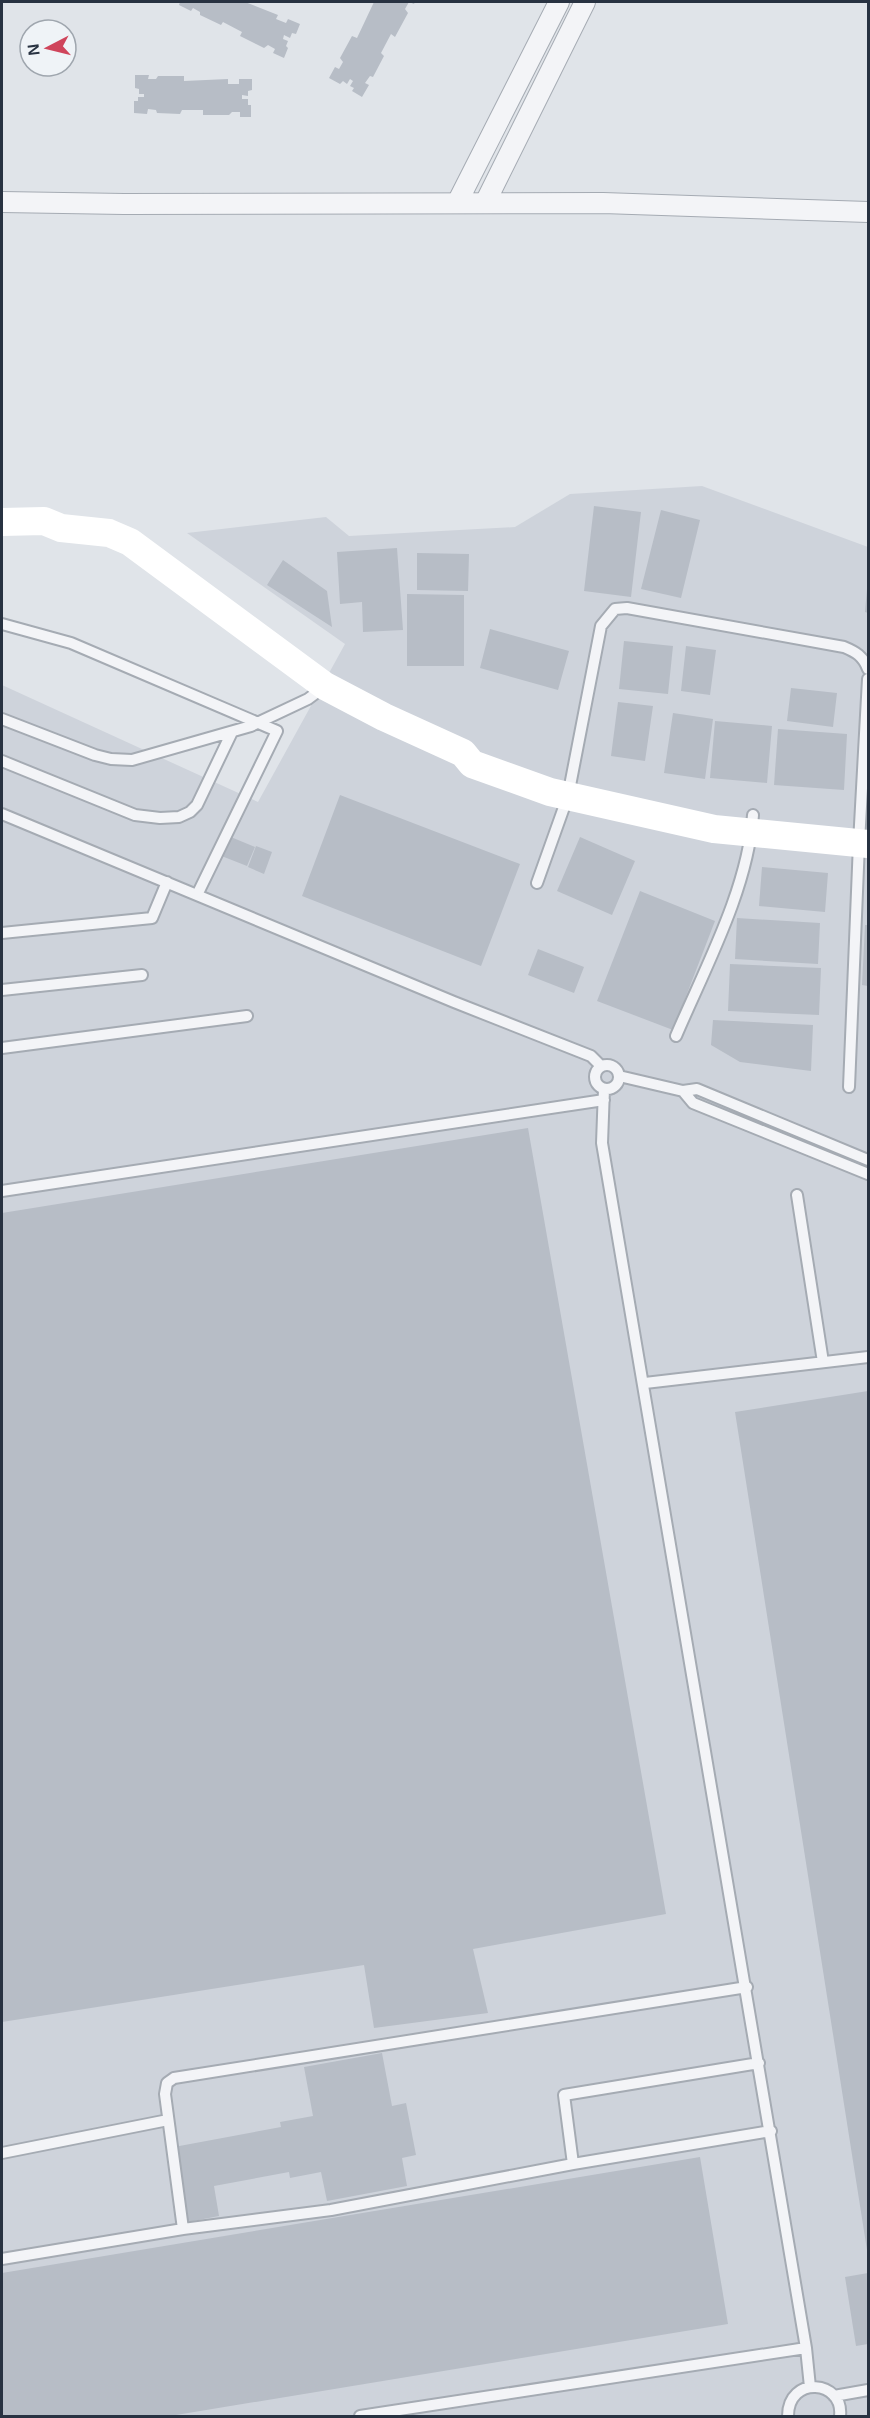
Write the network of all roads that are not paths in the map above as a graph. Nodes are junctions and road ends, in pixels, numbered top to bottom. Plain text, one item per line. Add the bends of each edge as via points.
1 (559, 2) edge
2 (585, 2) edge
3 (2, 202) edge
4 (457, 203) junction
5 (485, 203) junction
6 (868, 212) edge
7 (2, 522) edge
8 (61, 528) junction
9 (2, 541) edge
10 (2, 624) edge
11 (868, 669) edge
12 (868, 679) edge
13 (325, 686) junction
14 (2, 719) edge
15 (259, 722) junction
16 (232, 732) junction
17 (2, 761) edge
18 (570, 788) junction
19 (2, 813) edge
20 (752, 824) junction
21 (864, 835) edge
22 (167, 882) junction
23 (537, 884) dead end
24 (196, 895) junction
25 (2, 933) edge
26 (142, 975) dead end
27 (2, 990) edge
28 (247, 1016) dead end
29 (676, 1036) dead end
30 (2, 1048) edge
31 (601, 1066) junction
32 (619, 1076) junction
33 (849, 1087) dead end
34 (683, 1091) junction
35 (604, 1094) junction
36 (868, 1160) edge
37 (868, 1174) edge
38 (2, 1191) edge
39 (797, 1195) dead end
40 (868, 1357) edge
41 (823, 1362) junction
42 (645, 1383) junction
43 (747, 1987) junction
44 (759, 2063) junction
45 (168, 2120) junction
46 (771, 2131) junction
47 (2, 2153) edge
48 (573, 2164) junction
49 (183, 2229) junction
50 (2, 2259) edge
51 (806, 2348) junction
52 (810, 2387) junction
53 (868, 2390) edge
54 (834, 2396) junction
55 (360, 2416) edge
56 (788, 2416) edge
57 (840, 2416) edge

1 - 4 street
2 - 5 street
3 - 4 street
4 - 5 street
5 - 6 street via 603,202
7 - 8 street via 44,521
8 - 9 street via 46,539
8 - 13 street via 109,533 130,542
10 - 15 lane via 71,643
11 - 18 lane via 858,653 844,646 615,609 601,626
12 - 21 lane
13 - 15 lane via 308,699
13 - 18 street via 463,753 472,764
14 - 16 lane via 111,759 148,757
15 - 16 lane
15 - 24 lane via 277,731
16 - 17 lane via 197,805 178,817 135,815
18 - 20 street via 714,829
18 - 23 lane
19 - 22 lane
20 - 21 street
20 - 29 lane via 730,907
21 - 33 lane
22 - 24 lane
22 - 25 lane via 152,918
24 - 31 lane via 591,1056
26 - 27 lane
28 - 30 lane
31 - 32 lane via 613,1066
31 - 35 lane via 595,1079
32 - 34 lane
32 - 35 lane via 614,1087
34 - 36 lane via 697,1089
34 - 37 lane via 693,1103
35 - 38 lane
35 - 42 lane via 602,1143
39 - 41 lane
40 - 41 lane
41 - 42 lane
42 - 43 lane
43 - 44 lane
43 - 45 lane via 174,2078 167,2083 165,2094
44 - 46 lane
44 - 48 lane via 564,2095
45 - 47 lane
45 - 49 lane
46 - 48 lane
46 - 51 lane
48 - 49 lane via 331,2210
49 - 50 lane
51 - 52 lane
51 - 55 lane
52 - 54 lane via 819,2387
52 - 56 lane via 796,2394
53 - 54 lane
54 - 57 lane

